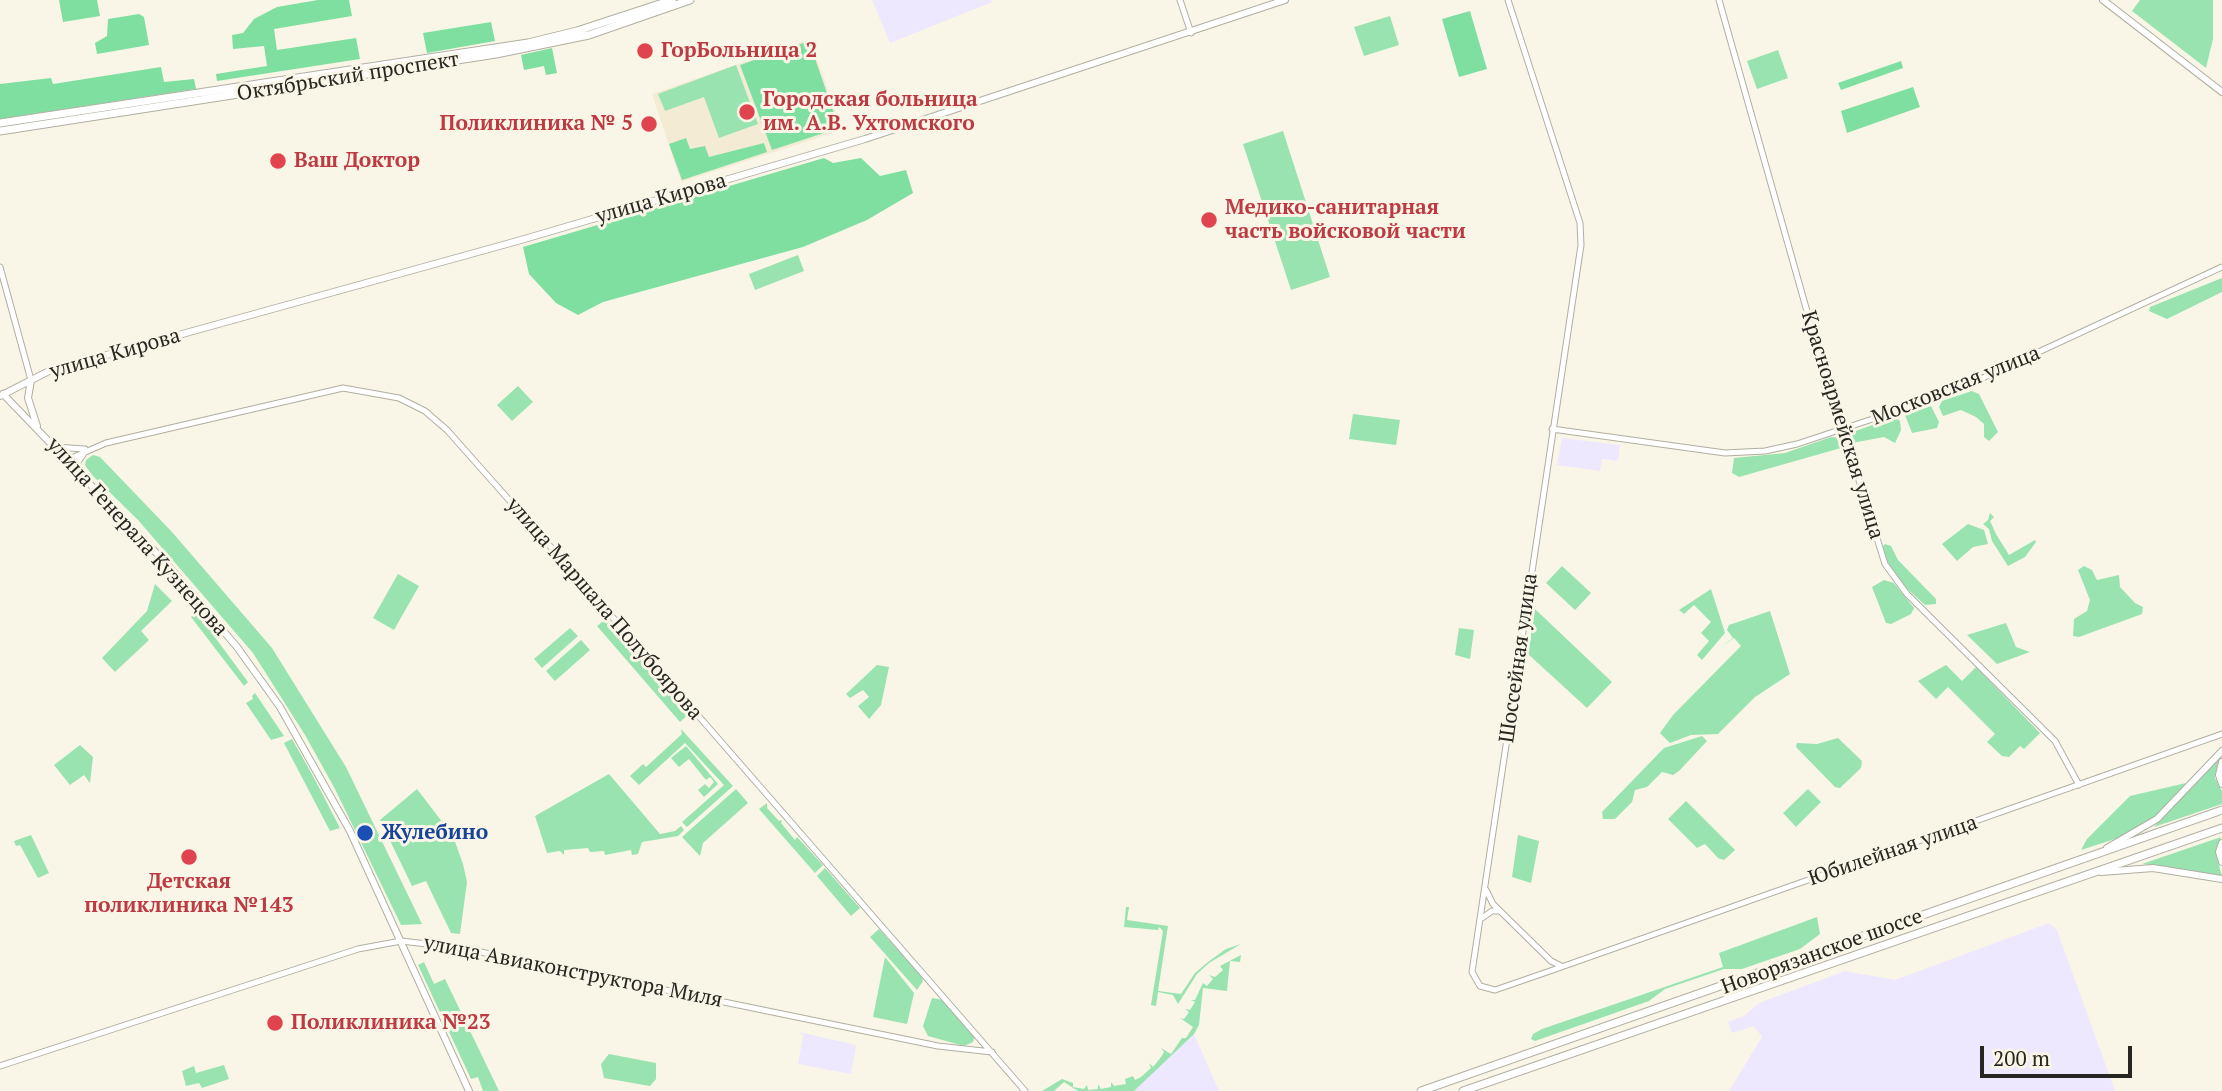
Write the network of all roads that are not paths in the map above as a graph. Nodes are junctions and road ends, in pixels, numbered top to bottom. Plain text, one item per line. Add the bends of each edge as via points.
1 (672, 0) edge
2 (691, 0) edge
3 (1180, 0) edge
4 (1285, 0) edge
5 (1508, 0) edge
6 (1720, 0) edge
7 (2103, 0) edge
8 (1191, 33) junction
9 (2222, 92) edge
10 (0, 124) edge
11 (0, 131) edge
12 (0, 267) edge
13 (2222, 267) edge
14 (31, 380) junction
15 (2, 395) edge
16 (37, 428) junction
17 (1552, 429) junction
18 (1843, 429) junction
19 (54, 447) junction
20 (88, 449) junction
21 (67, 460) junction
22 (75, 468) junction
23 (2222, 734) edge
24 (2222, 751) edge
25 (2222, 762) edge
26 (2222, 784) edge
27 (2079, 785) junction
28 (2222, 810) edge
29 (2222, 828) edge
30 (2222, 843) edge
31 (2102, 851) junction
32 (2222, 862) edge
33 (2082, 876) junction
34 (2222, 879) edge
35 (1485, 887) junction
36 (1500, 911) junction
37 (1480, 920) junction
38 (401, 941) junction
39 (1551, 961) junction
40 (1563, 966) junction
41 (1550, 971) junction
42 (992, 1052) junction
43 (0, 1066) edge
44 (469, 1091) edge
45 (1025, 1091) edge
46 (1421, 1091) edge
47 (1463, 1091) edge

1 - 10 main road, Октябрьский проспект via 581,30 523,43
2 - 11 main road, Октябрьский проспект via 589,34 508,52
3 - 8 street
4 - 8 main road, улица Кирова
5 - 17 street, Шоссейная улица via 1581,234
6 - 18 street, Красноармейская улица
7 - 9 main road
8 - 14 main road, улица Кирова via 858,141 49,371
12 - 14 street
13 - 18 street, Московская улица via 1948,394
14 - 15 main road, улица Кирова
14 - 16 main road, улица Генерала Кузнецова via 28,397
15 - 16 main road, улица Генерала Кузнецова
16 - 19 main road, улица Генерала Кузнецова
17 - 18 street, Московская улица via 1725,453 1765,451
17 - 35 street, Шоссейная улица
18 - 27 street, Красноармейская улица via 1889,573 2055,741
19 - 20 street
19 - 21 main road, улица Генерала Кузнецова
20 - 21 street, улица Маршала Полубоярова
20 - 22 street
20 - 42 street, улица Маршала Полубоярова via 343,388 399,398 425,411 447,430
21 - 22 main road, улица Генерала Кузнецова
22 - 38 main road, улица Генерала Кузнецова via 166,563 264,684 302,742 350,831
23 - 27 street, Юбилейная улица
24 - 31 main road via 2157,819
25 - 26 main road
27 - 40 street, Юбилейная улица
28 - 31 main road, Новорязанское шоссе
29 - 33 main road, Новорязанское шоссе
30 - 32 main road
31 - 46 main road, Новорязанское шоссе
33 - 34 main road via 2152,868
33 - 47 main road, Новорязанское шоссе
35 - 36 street
35 - 37 street, Шоссейная улица
36 - 37 street
36 - 39 street
37 - 41 street, Шоссейная улица via 1472,972 1480,986 1495,990
38 - 42 street, улица Авиаконструктора Миля via 461,948 938,1046
38 - 43 street, улица Авиаконструктора Миля via 358,949
38 - 44 main road, улица Генерала Кузнецова
39 - 40 street
39 - 41 street
40 - 41 street, Юбилейная улица
42 - 45 street, улица Маршала Полубоярова

